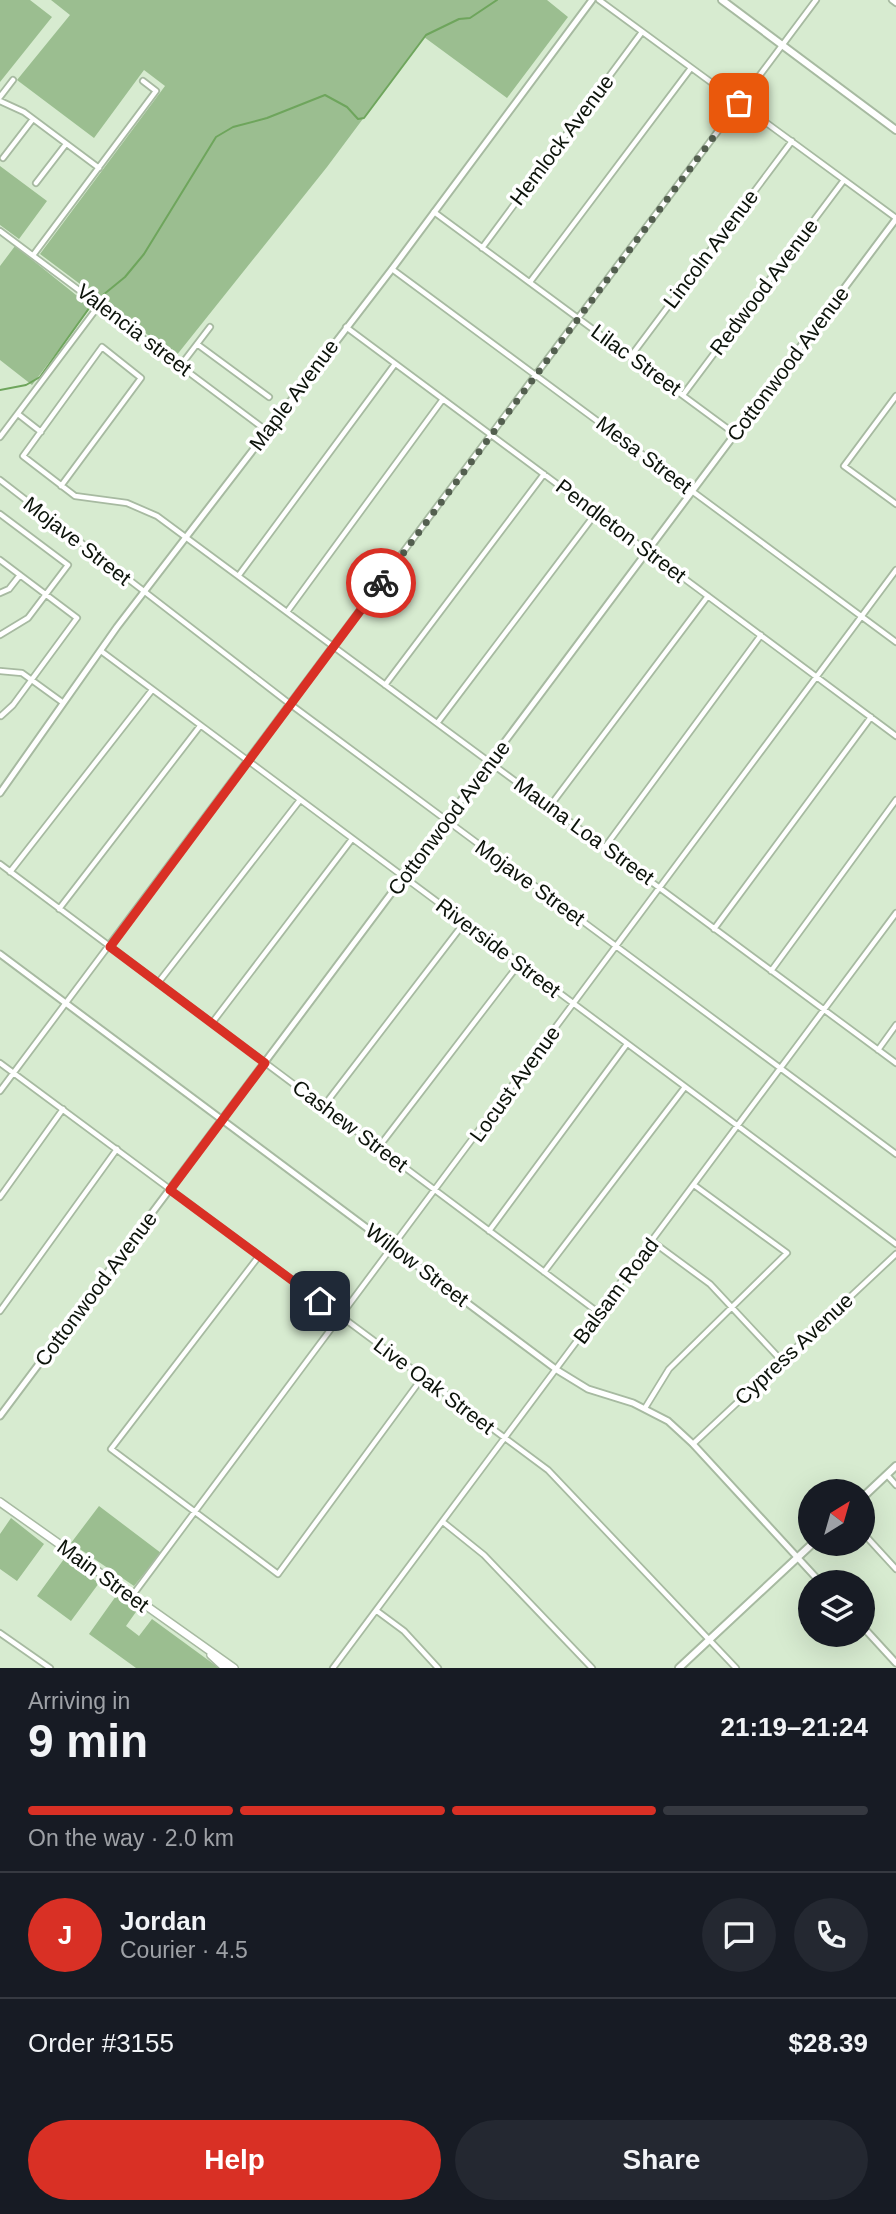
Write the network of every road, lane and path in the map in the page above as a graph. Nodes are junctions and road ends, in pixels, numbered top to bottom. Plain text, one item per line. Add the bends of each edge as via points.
1 (592, 0) edge
2 (599, 0) edge
3 (722, 0) edge
4 (816, 0) edge
5 (642, 32) junction
6 (783, 46) junction
7 (691, 68) junction
8 (13, 80) dead end
9 (143, 81) dead end
10 (0, 99) edge
11 (739, 103) junction
12 (33, 119) junction
13 (896, 130) edge
14 (792, 141) junction
15 (66, 144) junction
16 (3, 158) dead end
17 (99, 168) junction
18 (844, 180) junction
19 (36, 183) dead end
20 (434, 212) junction
21 (896, 219) edge
22 (0, 231) edge
23 (482, 248) junction
24 (34, 254) junction
25 (392, 269) junction
26 (530, 282) junction
27 (100, 304) junction
28 (579, 318) junction
29 (209, 327) dead end
30 (345, 327) junction
31 (197, 344) junction
32 (631, 356) junction
33 (395, 363) junction
34 (181, 365) junction
35 (536, 375) junction
36 (683, 395) junction
37 (896, 396) edge
38 (269, 397) dead end
39 (443, 399) junction
40 (18, 414) junction
41 (267, 431) junction
42 (41, 432) junction
43 (490, 434) junction
44 (735, 434) junction
45 (0, 437) edge
46 (544, 474) junction
47 (0, 480) edge
48 (61, 486) junction
49 (693, 491) junction
50 (896, 504) edge
51 (596, 513) junction
52 (0, 514) edge
53 (187, 537) junction
54 (648, 551) junction
55 (0, 560) edge
56 (896, 570) edge
57 (20, 575) junction
58 (239, 575) junction
59 (0, 593) edge
60 (46, 594) junction
61 (143, 594) junction
62 (708, 596) junction
63 (288, 612) junction
64 (861, 616) junction
65 (0, 635) edge
66 (761, 635) junction
67 (896, 642) edge
68 (335, 647) junction
69 (101, 651) junction
70 (0, 671) edge
71 (816, 676) junction
72 (31, 679) junction
73 (385, 685) junction
74 (152, 690) junction
75 (62, 702) junction
76 (290, 704) junction
77 (1, 716) edge
78 (871, 717) junction
79 (438, 722) junction
80 (200, 726) junction
81 (896, 736) edge
82 (247, 761) junction
83 (490, 763) junction
84 (1, 790) edge
85 (300, 800) junction
86 (896, 800) edge
87 (550, 806) junction
88 (447, 821) junction
89 (352, 839) junction
90 (605, 847) junction
91 (0, 864) edge
92 (10, 872) junction
93 (404, 878) junction
94 (660, 886) junction
95 (59, 909) junction
96 (896, 913) edge
97 (464, 923) junction
98 (714, 929) junction
99 (110, 947) junction
100 (617, 947) junction
101 (0, 954) edge
102 (519, 964) junction
103 (771, 971) junction
104 (158, 983) junction
105 (66, 1003) junction
106 (574, 1004) junction
107 (825, 1009) junction
108 (212, 1023) junction
109 (896, 1025) edge
110 (627, 1044) junction
111 (878, 1049) junction
112 (0, 1063) edge
113 (265, 1063) junction
114 (896, 1063) edge
115 (780, 1068) junction
116 (14, 1073) junction
117 (685, 1087) junction
118 (0, 1091) edge
119 (323, 1107) junction
120 (63, 1109) junction
121 (223, 1120) junction
122 (738, 1127) junction
123 (378, 1148) junction
124 (117, 1149) junction
125 (896, 1154) edge
126 (694, 1185) junction
127 (170, 1190) junction
128 (436, 1191) junction
129 (0, 1197) edge
130 (489, 1231) junction
131 (653, 1242) junction
132 (896, 1244) edge
133 (393, 1247) junction
134 (896, 1254) edge
135 (259, 1255) junction
136 (544, 1272) junction
137 (732, 1308) junction
138 (0, 1311) edge
139 (598, 1313) junction
140 (341, 1317) junction
141 (781, 1360) junction
142 (557, 1370) junction
143 (422, 1378) junction
144 (645, 1408) junction
145 (0, 1416) edge
146 (505, 1439) junction
147 (693, 1444) junction
148 (896, 1466) edge
149 (887, 1475) junction
150 (896, 1485) edge
151 (875, 1486) edge
152 (0, 1502) edge
153 (196, 1513) junction
154 (443, 1521) junction
155 (875, 1546) edge
156 (798, 1557) junction
157 (896, 1569) edge
158 (809, 1570) edge
159 (132, 1597) junction
160 (377, 1611) junction
161 (0, 1633) edge
162 (707, 1640) junction
163 (875, 1640) edge
164 (206, 1650) junction
165 (896, 1663) edge
166 (50, 1668) edge
167 (225, 1668) edge
168 (234, 1668) edge
169 (333, 1668) edge
170 (438, 1668) edge
171 (592, 1668) edge
172 (679, 1668) edge
173 (736, 1668) edge

1 - 20 street, Maple Avenue
2 - 5 street
3 - 6 main road
4 - 6 street
5 - 7 street
5 - 23 street, Hemlock Avenue
6 - 11 street
6 - 13 main road
7 - 11 street
7 - 26 street
8 - 10 street
9 - 17 street via 156,91
10 - 12 street
11 - 14 street
11 - 28 street
12 - 15 street
12 - 16 street
14 - 18 street
14 - 32 street, Lincoln Avenue
15 - 17 street
15 - 19 street
17 - 24 street
18 - 21 street
18 - 36 street, Redwood Avenue
20 - 23 street, Lilac Street
20 - 25 street, Maple Avenue
21 - 44 street, Cottonwood Avenue
22 - 24 street, Valencia street
23 - 26 street, Lilac Street
24 - 27 street, Valencia street
25 - 30 street, Maple Avenue
25 - 35 street, Mesa Street
26 - 28 street, Lilac Street
27 - 34 street, Valencia street
27 - 40 street
28 - 32 street, Lilac Street
28 - 35 street
29 - 31 street
30 - 33 street, Pendleton Street
30 - 41 street, Maple Avenue
31 - 34 street
31 - 38 street
32 - 36 street, Lilac Street
33 - 39 street, Pendleton Street
33 - 58 street
34 - 41 street, Valencia street
35 - 43 street
35 - 49 street, Mesa Street
36 - 44 street, Lilac Street
37 - 50 street via 844,466
39 - 43 street, Pendleton Street
39 - 63 street
40 - 42 street
40 - 45 street
41 - 53 street, Maple Avenue
42 - 48 street, Mauna Loa Street via 23,456
42 - 48 street via 102,348 141,378
43 - 46 street, Pendleton Street
43 - 68 street
44 - 49 street, Cottonwood Avenue
46 - 51 street, Pendleton Street
46 - 73 street
47 - 61 street, Mojave Street
48 - 53 street, Mauna Loa Street via 75,496 99,497 146,510
49 - 54 street, Cottonwood Avenue
49 - 64 street, Mesa Street
51 - 54 street, Pendleton Street
51 - 79 street
52 - 60 street via 68,565
53 - 58 street, Mauna Loa Street
53 - 61 street, Maple Avenue
54 - 62 street, Pendleton Street
54 - 83 street, Cottonwood Avenue
55 - 57 street
56 - 64 street, Locust Avenue
57 - 59 street
57 - 60 street
58 - 63 street, Mauna Loa Street
60 - 65 street via 28,618
60 - 72 street via 77,618
61 - 69 street, Maple Avenue
61 - 76 street, Mojave Street
62 - 66 street, Pendleton Street
62 - 87 street
63 - 68 street, Mauna Loa Street
64 - 67 street, Mesa Street
64 - 71 street, Locust Avenue
66 - 71 street, Pendleton Street
66 - 90 street
68 - 73 street, Mauna Loa Street
68 - 76 street
69 - 74 street, Riverside Street
69 - 75 street, Maple Avenue
70 - 72 street via 15,670
71 - 78 street, Pendleton Street
71 - 94 street, Locust Avenue
72 - 75 street
72 - 77 street
73 - 79 street, Mauna Loa Street
74 - 80 street, Riverside Street
74 - 92 street
75 - 84 street, Maple Avenue
76 - 82 street
76 - 88 street, Mojave Street
78 - 81 street, Pendleton Street
78 - 98 street
79 - 83 street, Mauna Loa Street
80 - 82 street, Riverside Street
80 - 95 street
82 - 85 street, Riverside Street
82 - 99 street
83 - 87 street, Mauna Loa Street
83 - 88 street, Cottonwood Avenue
85 - 89 street, Riverside Street
85 - 104 street
86 - 103 street
87 - 90 street, Mauna Loa Street
88 - 93 street, Cottonwood Avenue
88 - 100 street, Mojave Street
89 - 93 street, Riverside Street
89 - 108 street
90 - 94 street, Mauna Loa Street
91 - 92 street, Cashew Street
92 - 95 street, Cashew Street
93 - 97 street, Riverside Street
93 - 113 street, Cottonwood Avenue
94 - 98 street, Mauna Loa Street
94 - 100 street, Locust Avenue
95 - 99 street, Cashew Street
96 - 107 street, Balsam Road
97 - 102 street, Riverside Street
97 - 119 street
98 - 103 street, Mauna Loa Street
99 - 104 street, Cashew Street
99 - 105 street
100 - 106 street, Locust Avenue
100 - 115 street, Mojave Street
101 - 105 street, Willow Street
102 - 106 street, Riverside Street
102 - 123 street
103 - 107 street, Mauna Loa Street
104 - 108 street, Cashew Street
105 - 116 street
105 - 121 street, Willow Street
106 - 110 street, Riverside Street
106 - 128 street, Locust Avenue
107 - 111 street, Mauna Loa Street
107 - 115 street, Balsam Road
108 - 113 street, Cashew Street
109 - 111 street
110 - 117 street, Riverside Street
110 - 130 street
111 - 114 street, Mauna Loa Street
112 - 116 street, Live Oak Street
113 - 119 street, Cashew Street
113 - 121 street, Cottonwood Avenue
115 - 122 street, Balsam Road
115 - 125 street, Mojave Street
116 - 118 street
116 - 120 street, Live Oak Street
117 - 122 street, Riverside Street
117 - 136 street
119 - 123 street, Cashew Street
120 - 124 street, Live Oak Street
120 - 129 street
121 - 127 street, Cottonwood Avenue
121 - 133 street, Willow Street
122 - 126 street, Balsam Road
122 - 132 street, Riverside Street
123 - 128 street, Cashew Street
124 - 127 street, Live Oak Street
124 - 138 street
126 - 131 street, Balsam Road
126 - 137 street via 788,1253
127 - 135 street, Live Oak Street
127 - 145 street, Cottonwood Avenue
128 - 130 street, Cashew Street
128 - 133 street, Locust Avenue
130 - 136 street, Cashew Street
131 - 137 street via 709,1283
131 - 139 street, Balsam Road
133 - 140 street, Locust Avenue
133 - 142 street, Willow Street
134 - 141 street, Cypress Avenue
135 - 140 street, Live Oak Street
135 - 153 street via 111,1449
136 - 139 street, Cashew Street
137 - 141 street
137 - 144 street via 668,1369
139 - 142 street, Balsam Road
140 - 143 street, Live Oak Street
140 - 153 street, Locust Avenue
141 - 147 street, Cypress Avenue
142 - 144 street, Willow Street via 587,1389
142 - 146 street, Balsam Road
143 - 146 street, Live Oak Street
143 - 153 street via 278,1574
144 - 147 street, Willow Street
146 - 154 street, Balsam Road
146 - 162 street, Live Oak Street via 548,1470
147 - 156 street, Willow Street
148 - 149 main road
149 - 150 street
149 - 151 main road
152 - 159 main road, Main Street
153 - 159 street, Locust Avenue
154 - 160 street, Balsam Road
154 - 171 street via 484,1555
155 - 157 street
156 - 158 street, Willow Street
156 - 162 main road
159 - 164 main road, Main Street
160 - 169 street, Balsam Road
160 - 170 street via 404,1631
161 - 166 street
162 - 172 main road
162 - 173 street, Live Oak Street
163 - 165 street
164 - 167 main road, Main Street
164 - 168 main road, Main Street

